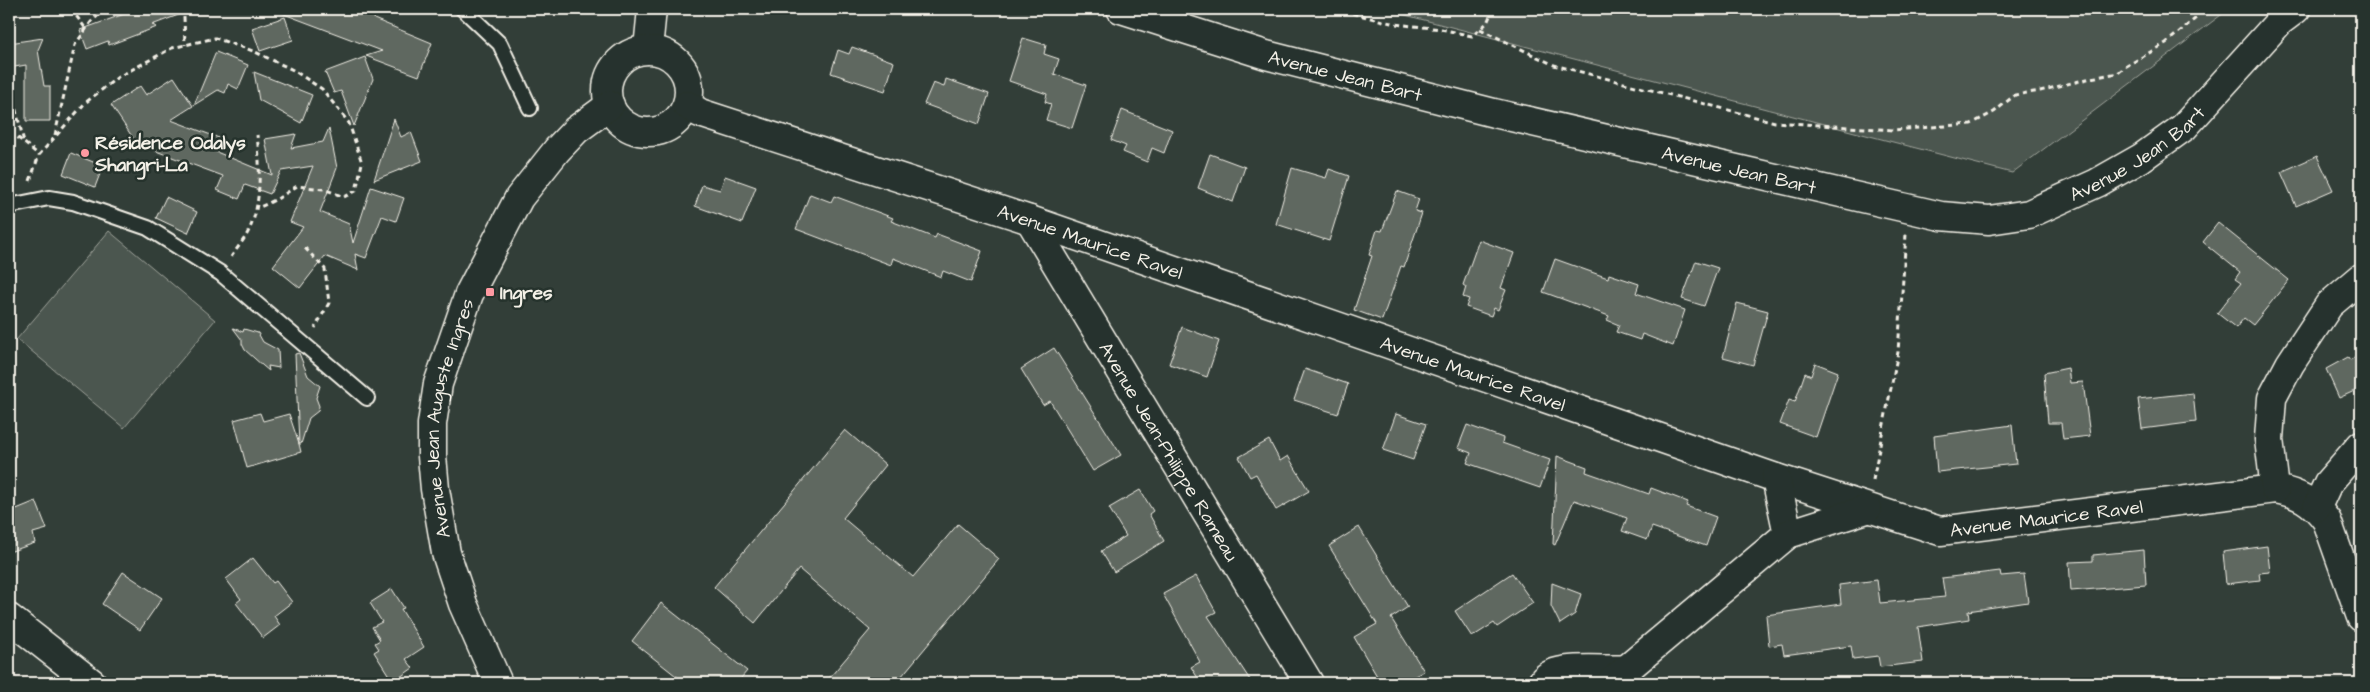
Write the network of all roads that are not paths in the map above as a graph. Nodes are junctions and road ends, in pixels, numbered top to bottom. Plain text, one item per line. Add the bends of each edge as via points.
1 (463, 9) edge
2 (652, 9) edge
3 (1121, 9) edge
4 (2296, 9) edge
5 (648, 49) junction
6 (610, 105) junction
7 (687, 105) junction
8 (530, 108) dead end
9 (15, 205) edge
10 (1030, 220) junction
11 (2361, 278) edge
12 (367, 398) dead end
13 (2361, 445) edge
14 (1776, 478) junction
15 (2275, 489) junction
16 (2317, 507) junction
17 (1867, 509) junction
18 (1788, 534) junction
19 (2361, 617) edge
20 (9, 618) edge
21 (1618, 676) edge
22 (92, 683) edge
23 (498, 683) edge
24 (1309, 683) edge
25 (1542, 683) edge

1 - 8 lane via 500,44
2 - 5 street
3 - 4 street, Avenue Jean Bart via 1285,60 1494,113 1908,209 1989,220 2029,214 2097,183 2141,158 2184,127 2280,21
5 - 6 street via 625,57 617,64 608,84
5 - 7 street via 667,54 682,67 689,86
6 - 7 street via 617,118 642,131 656,131 669,126 680,118
6 - 23 street, Avenue Jean Auguste Ingres via 576,130 519,198 469,294 438,384 432,424 432,456 446,553 463,604
7 - 10 street, Avenue Maurice Ravel via 700,113
9 - 12 lane via 49,198 73,202 148,228 220,273
10 - 14 street, Avenue Maurice Ravel
10 - 24 street, Avenue Jean-Philippe Rameau
11 - 15 street via 2329,305 2272,398 2269,439
13 - 16 street via 2328,482
14 - 17 street, Avenue Maurice Ravel
14 - 18 street
15 - 16 street via 2290,491
15 - 17 street, Avenue Maurice Ravel via 1940,531
16 - 19 street via 2327,521
17 - 18 street
18 - 21 street
20 - 22 street
21 - 25 street via 1613,671 1555,671

